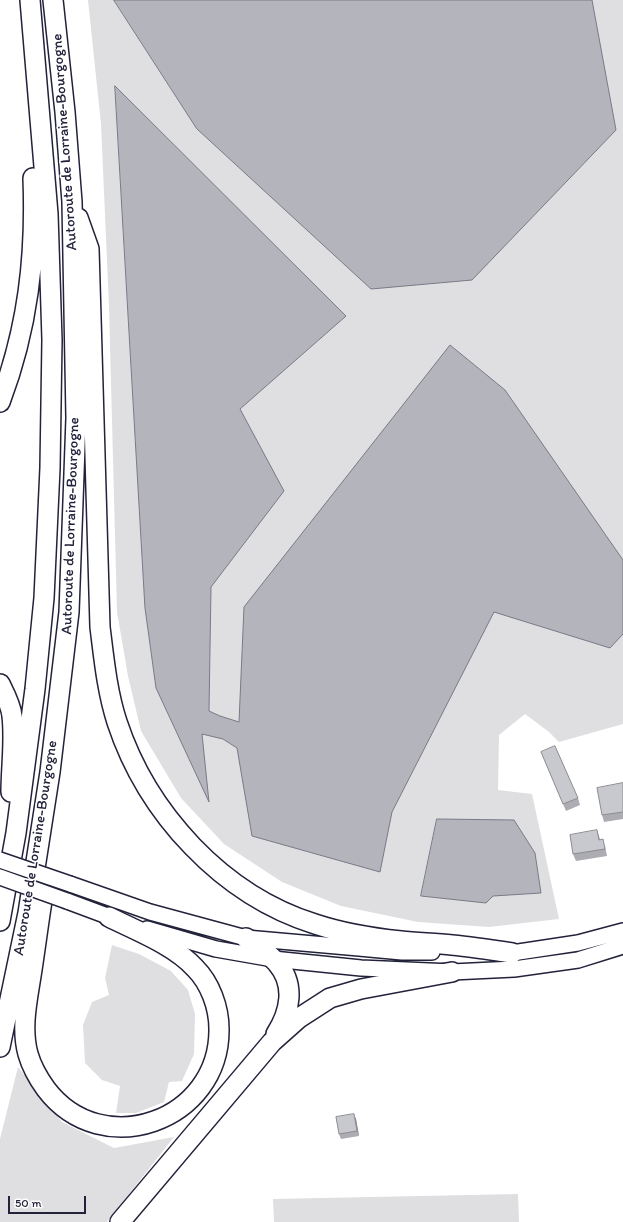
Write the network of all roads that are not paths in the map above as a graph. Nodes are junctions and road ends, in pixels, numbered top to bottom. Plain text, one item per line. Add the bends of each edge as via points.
1 (30, 0) edge
2 (53, 0) edge
3 (34, 39) junction
4 (72, 202) junction
5 (0, 402) edge
6 (69, 612) junction
7 (0, 684) edge
8 (16, 832) junction
9 (0, 860) edge
10 (0, 877) edge
11 (109, 917) junction
12 (0, 921) edge
13 (623, 931) edge
14 (246, 938) junction
15 (623, 946) edge
16 (512, 953) junction
17 (623, 954) edge
18 (273, 959) junction
19 (578, 960) junction
20 (452, 972) junction
21 (272, 1042) junction
22 (0, 1047) edge
23 (120, 1222) edge

1 - 3 highway, Autoroute de Lorraine-Bourgogne
2 - 4 highway, Autoroute de Lorraine-Bourgogne
3 - 5 highway via 32,265 19,344
3 - 8 highway, Autoroute de Lorraine-Bourgogne via 48,214 52,340 51,426 44,598
4 - 6 highway, Autoroute de Lorraine-Bourgogne via 76,418
4 - 16 highway via 88,249 100,627 107,680 117,721 129,753 148,788 168,818 207,861 235,883 282,911 315,924 365,936
6 - 11 highway via 65,741 26,1012 28,1052 37,1077 54,1099 70,1113 91,1123 116,1128 142,1126 162,1119 193,1098 207,1078 216,1055 219,1019 207,983 196,968 165,946
6 - 22 highway, Autoroute de Lorraine-Bourgogne via 50,772 28,913
7 - 8 highway via 12,715 14,745 10,811
8 - 12 highway, Autoroute de Lorraine-Bourgogne
9 - 14 main road, bridge via 150,912
10 - 11 main road, bridge
11 - 18 main road via 216,950
13 - 16 main road via 578,943
14 - 16 main road via 402,952
14 - 18 highway
15 - 19 main road
17 - 19 main road
18 - 20 main road via 361,968
18 - 21 highway via 287,979 290,993 283,1024
19 - 20 main road via 514,969
20 - 21 highway via 361,989 330,998 299,1018
21 - 23 highway

